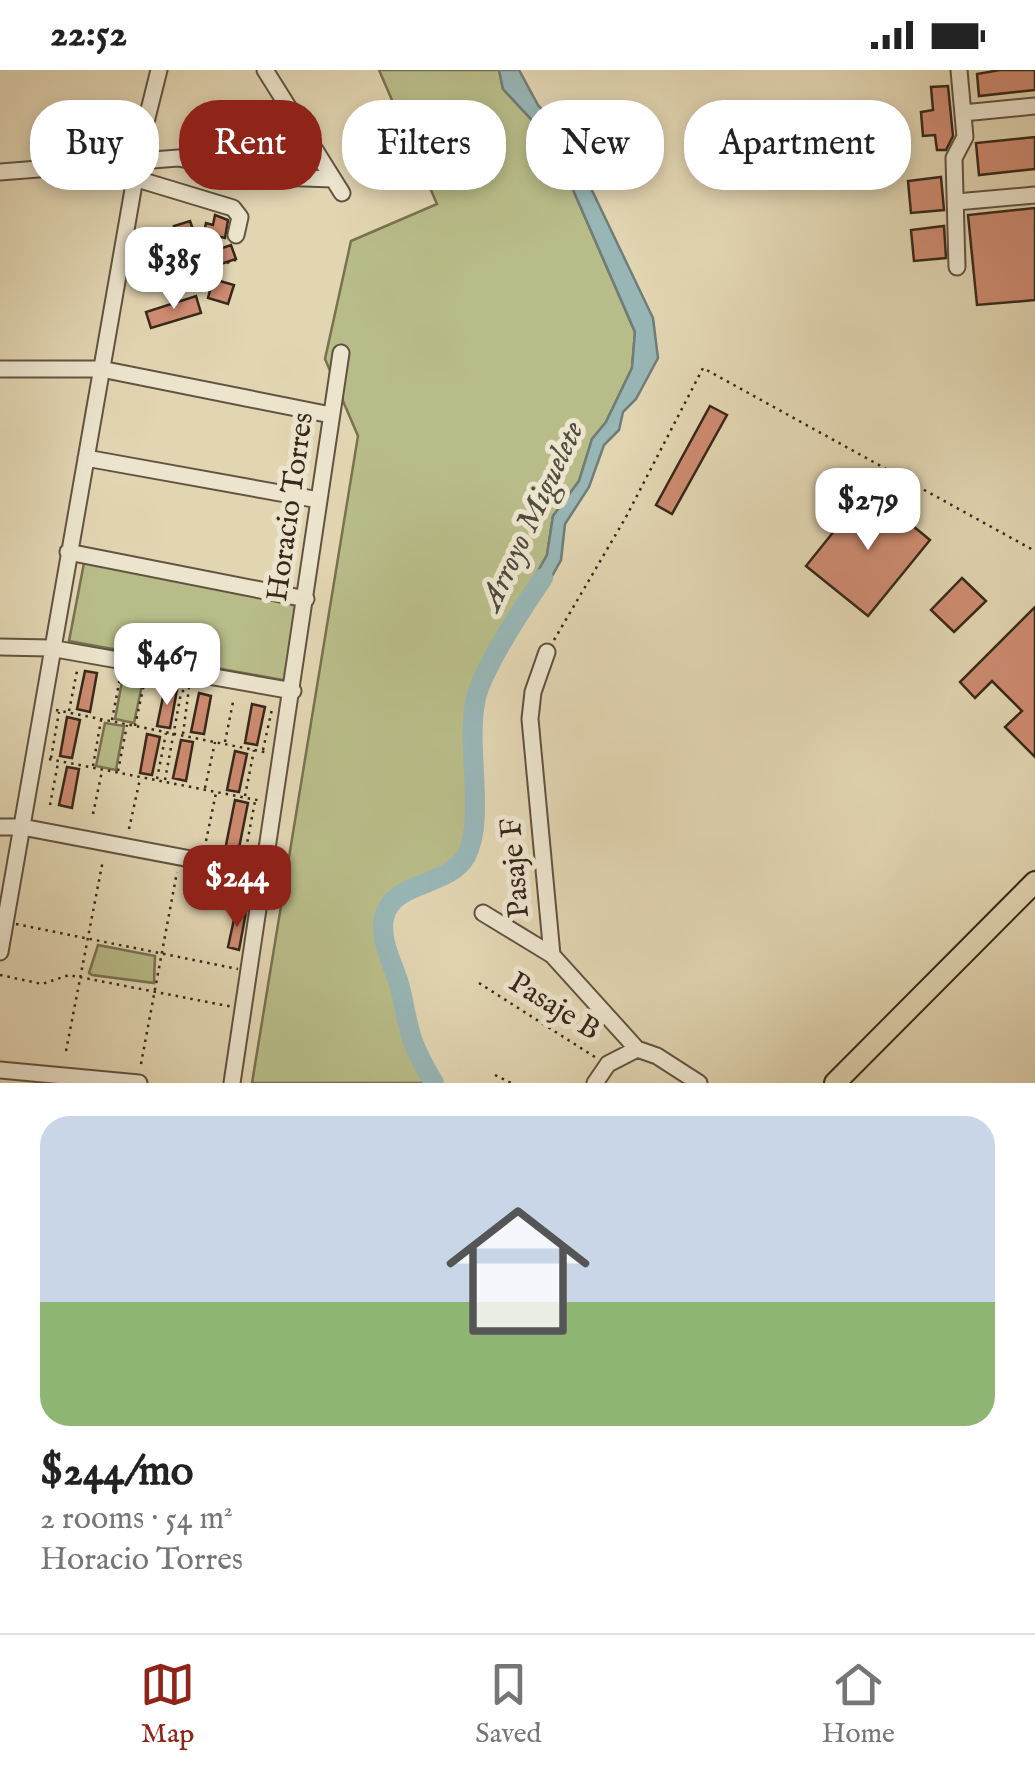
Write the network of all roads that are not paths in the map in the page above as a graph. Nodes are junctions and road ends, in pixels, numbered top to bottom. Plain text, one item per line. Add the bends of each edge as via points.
1 (159, 70) edge
2 (265, 70) edge
3 (959, 70) edge
4 (152, 100) edge
5 (1035, 106) edge
6 (963, 113) junction
7 (159, 164) edge
8 (0, 172) edge
9 (30, 172) edge
10 (159, 179) edge
11 (133, 190) edge
12 (1035, 195) edge
13 (956, 202) junction
14 (236, 236) dead end
15 (956, 267) dead end
16 (340, 353) dead end
17 (0, 369) edge
18 (101, 369) junction
19 (331, 415) junction
20 (86, 458) junction
21 (319, 500) junction
22 (68, 552) junction
23 (306, 599) junction
24 (0, 648) edge
25 (50, 648) junction
26 (547, 652) road end
27 (292, 690) junction
28 (0, 827) edge
29 (22, 827) junction
30 (264, 873) junction
31 (1035, 882) edge
32 (483, 913) dead end
33 (0, 952) edge
34 (552, 956) junction
35 (637, 1049) junction
36 (0, 1070) edge
37 (139, 1083) edge
38 (232, 1083) edge
39 (595, 1083) edge
40 (699, 1083) edge
41 (836, 1083) edge

1 - 4 street
2 - 7 street via 338,186 178,158
3 - 6 street
5 - 6 street
6 - 13 street via 964,137 954,158
8 - 9 street
10 - 14 street via 234,208 240,217
11 - 18 street
12 - 13 street
13 - 15 street
16 - 19 street, Horacio Torres
17 - 18 street
18 - 19 street
18 - 20 street
19 - 21 street, Horacio Torres
20 - 21 street
20 - 22 street
21 - 23 street, Horacio Torres
22 - 23 street
22 - 25 street
23 - 27 street, Horacio Torres
24 - 25 street
25 - 27 street
25 - 29 street
26 - 34 street, Pasaje F via 530,720
27 - 30 street, Horacio Torres
28 - 29 street
29 - 30 street
29 - 33 street
30 - 38 street, Horacio Torres
31 - 41 main road
32 - 34 street
34 - 35 street, Pasaje F
35 - 39 street via 608,1064
35 - 40 street
36 - 37 street

